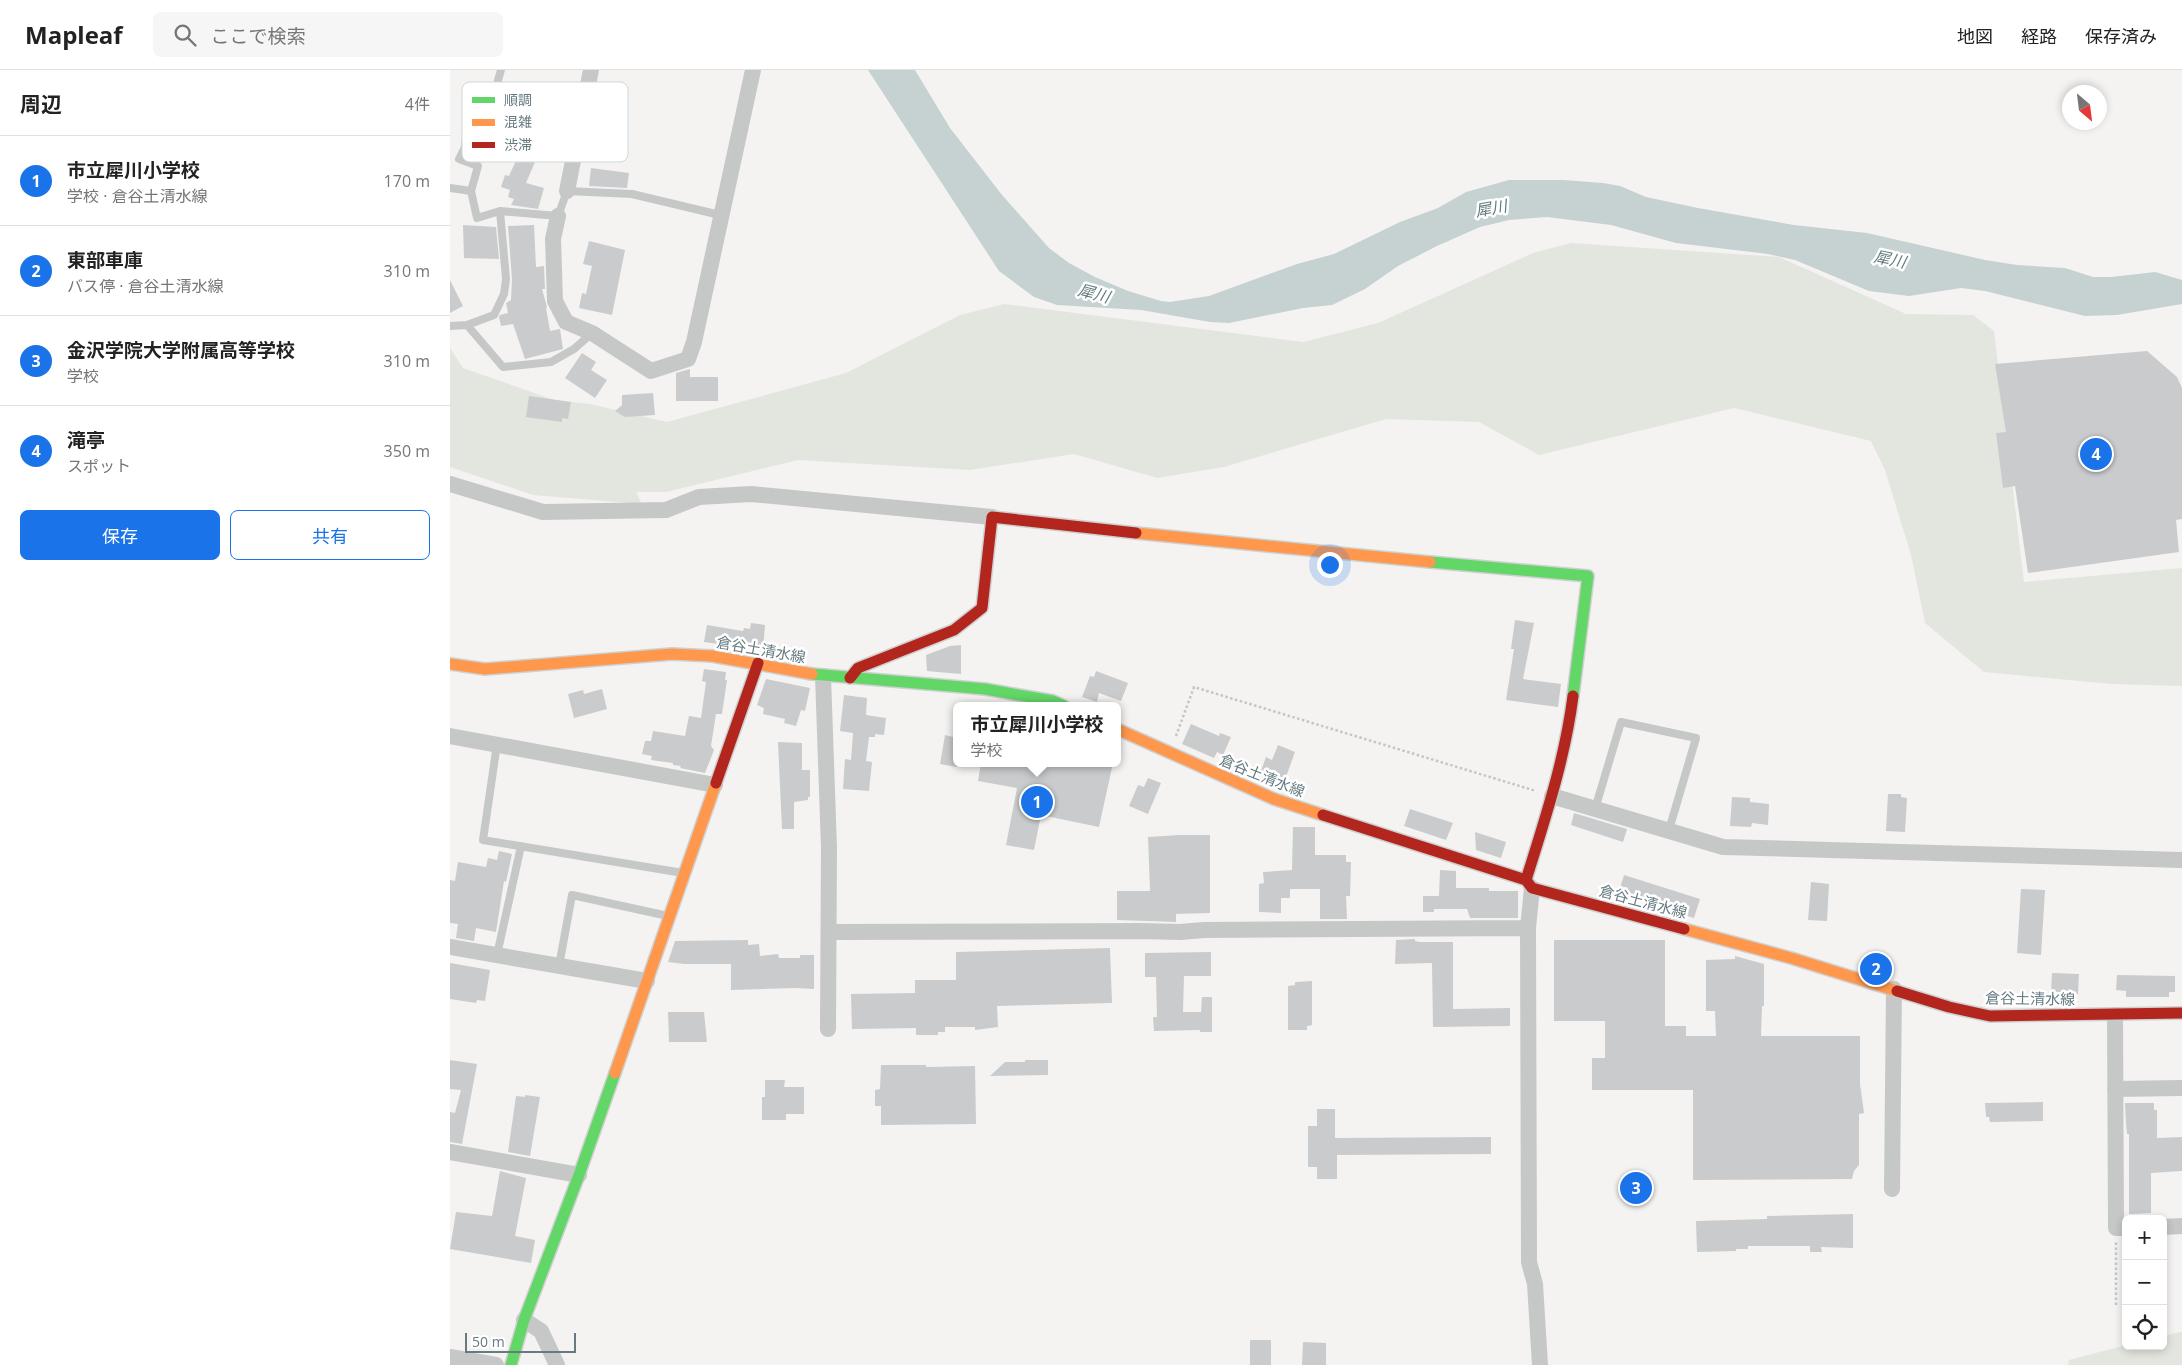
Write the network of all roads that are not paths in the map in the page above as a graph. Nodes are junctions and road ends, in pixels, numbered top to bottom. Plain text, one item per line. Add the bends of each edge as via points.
1 (753, 70) edge
2 (467, 162) edge
3 (573, 162) edge
4 (450, 188) edge
5 (472, 191) junction
6 (567, 191) junction
7 (500, 211) junction
8 (720, 215) junction
9 (558, 216) junction
10 (467, 325) junction
11 (450, 326) edge
12 (592, 333) junction
13 (450, 484) edge
14 (992, 517) junction
15 (758, 663) junction
16 (450, 664) edge
17 (823, 676) junction
18 (850, 678) junction
19 (1057, 702) edge
20 (1121, 731) edge
21 (450, 736) edge
22 (498, 744) junction
23 (715, 785) junction
24 (1552, 796) junction
25 (1595, 808) junction
26 (1669, 830) junction
27 (521, 846) junction
28 (2182, 860) edge
29 (685, 873) junction
30 (1529, 884) junction
31 (670, 916) junction
32 (1528, 928) junction
33 (829, 932) junction
34 (450, 947) edge
35 (497, 955) junction
36 (559, 966) junction
37 (647, 981) junction
38 (1894, 989) junction
39 (2182, 1013) edge
40 (2115, 1015) junction
41 (828, 1029) dead end
42 (2182, 1088) edge
43 (2115, 1090) junction
44 (450, 1152) edge
45 (578, 1175) junction
46 (1892, 1189) dead end
47 (2182, 1226) edge
48 (2167, 1227) edge
49 (2121, 1228) edge
50 (524, 1320) junction
51 (450, 1357) edge
52 (496, 1365) edge
53 (511, 1365) edge
54 (557, 1365) edge
55 (1540, 1365) edge

1 - 8 street
2 - 5 lane via 478,166
3 - 6 street
4 - 5 lane
5 - 7 lane via 477,218
6 - 8 lane via 632,194
6 - 9 lane
7 - 9 lane
7 - 10 lane via 506,279 504,294 494,315
8 - 12 street via 688,359 651,372
9 - 12 street via 553,239 555,301 566,322
10 - 11 lane
10 - 12 lane via 503,367 551,362 574,349
13 - 14 street via 543,512 666,510 699,497 750,494
14 - 18 street via 982,608 954,630 858,668
14 - 24 street via 1317,552 1588,576 1570,717
15 - 16 street, 倉谷土清水線 via 672,654 485,669
15 - 17 street, 倉谷土清水線
15 - 23 street
17 - 18 street, 倉谷土清水線
17 - 33 street via 830,848
18 - 19 street, 倉谷土清水線 via 985,689
20 - 30 street, 倉谷土清水線 via 1274,800
21 - 22 street
22 - 23 street
22 - 27 lane via 483,840
23 - 29 street
24 - 25 street
24 - 30 street
25 - 26 street
25 - 26 lane via 1621,722 1696,738
26 - 28 street via 1724,847
27 - 29 lane
27 - 35 lane
29 - 31 street
30 - 32 street
30 - 38 street, 倉谷土清水線
31 - 36 lane via 572,895
31 - 37 street
32 - 33 street
32 - 55 street via 1529,1262 1535,1284
33 - 41 street
34 - 35 street
35 - 36 street
36 - 37 street
37 - 45 street
38 - 40 street, 倉谷土清水線 via 1949,1008 1990,1016
38 - 46 street
39 - 40 street, 倉谷土清水線
40 - 43 street
42 - 43 street
43 - 49 street
44 - 45 street
45 - 50 street
47 - 48 street
50 - 53 street
50 - 54 street via 541,1331
51 - 52 street

